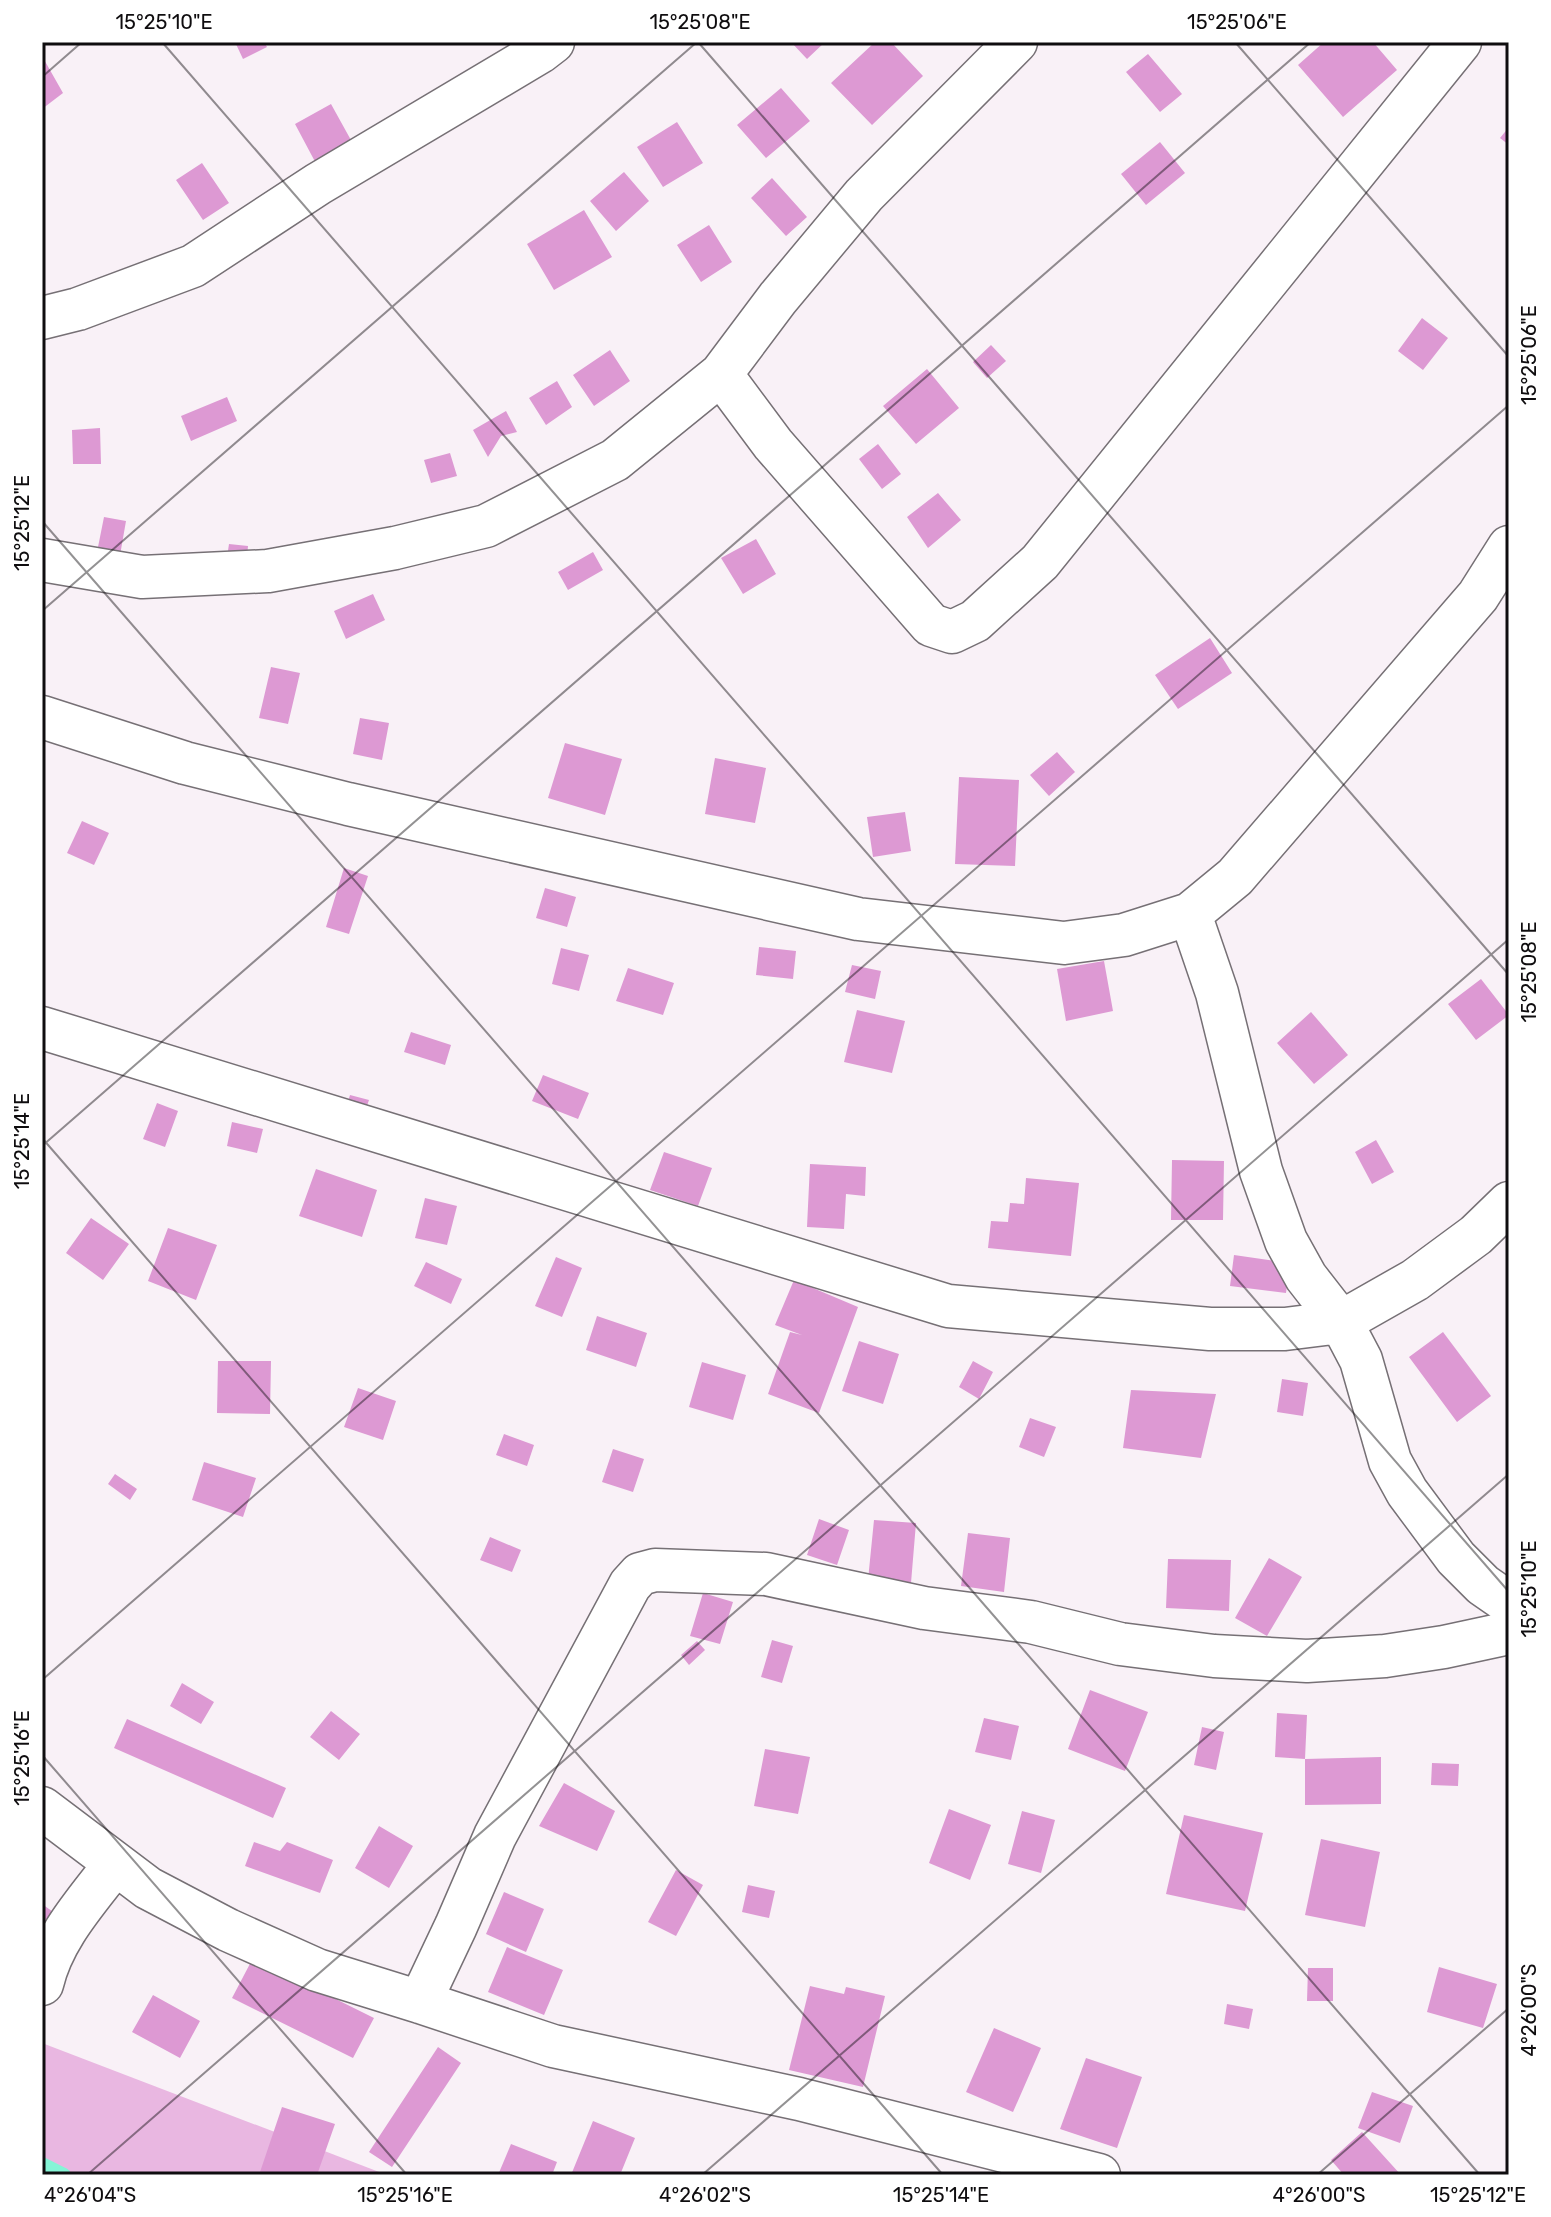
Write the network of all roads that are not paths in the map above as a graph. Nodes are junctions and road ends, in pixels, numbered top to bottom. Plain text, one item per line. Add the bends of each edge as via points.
1 (553, 42) edge
2 (1016, 42) edge
3 (1460, 42) edge
4 (42, 318) edge
5 (721, 374) junction
6 (1509, 547) edge
7 (42, 560) edge
8 (42, 717) edge
9 (1190, 914) junction
10 (42, 1028) edge
11 (1509, 1203) edge
12 (1341, 1322) junction
13 (1509, 1603) edge
14 (1509, 1633) edge
15 (42, 1808) edge
16 (115, 1864) junction
17 (42, 1984) edge
18 (420, 2002) junction
19 (1099, 2175) edge

1 - 4 street via 193,266
2 - 5 street via 864,195
3 - 5 street via 1040,562 975,621 952,632 931,625 773,444
5 - 7 street via 615,460 486,526 268,571 142,577
6 - 9 street via 1478,596 1245,866
8 - 9 street via 185,763 348,804 858,919 1064,943 1124,935
9 - 12 street via 1217,993 1261,1171 1286,1241
10 - 12 street via 948,1306 1210,1329 1285,1329
11 - 12 street via 1415,1280
12 - 13 street via 1361,1360 1390,1461 1407,1492 1456,1558
14 - 18 street via 1385,1656 1307,1661 1214,1656 1120,1644 1031,1622 924,1608 766,1574 640,1574 495,1836
15 - 16 street
16 - 17 street via 58,1942
16 - 18 street via 148,1888 228,1930 317,1970
18 - 19 street via 553,2046 799,2099

